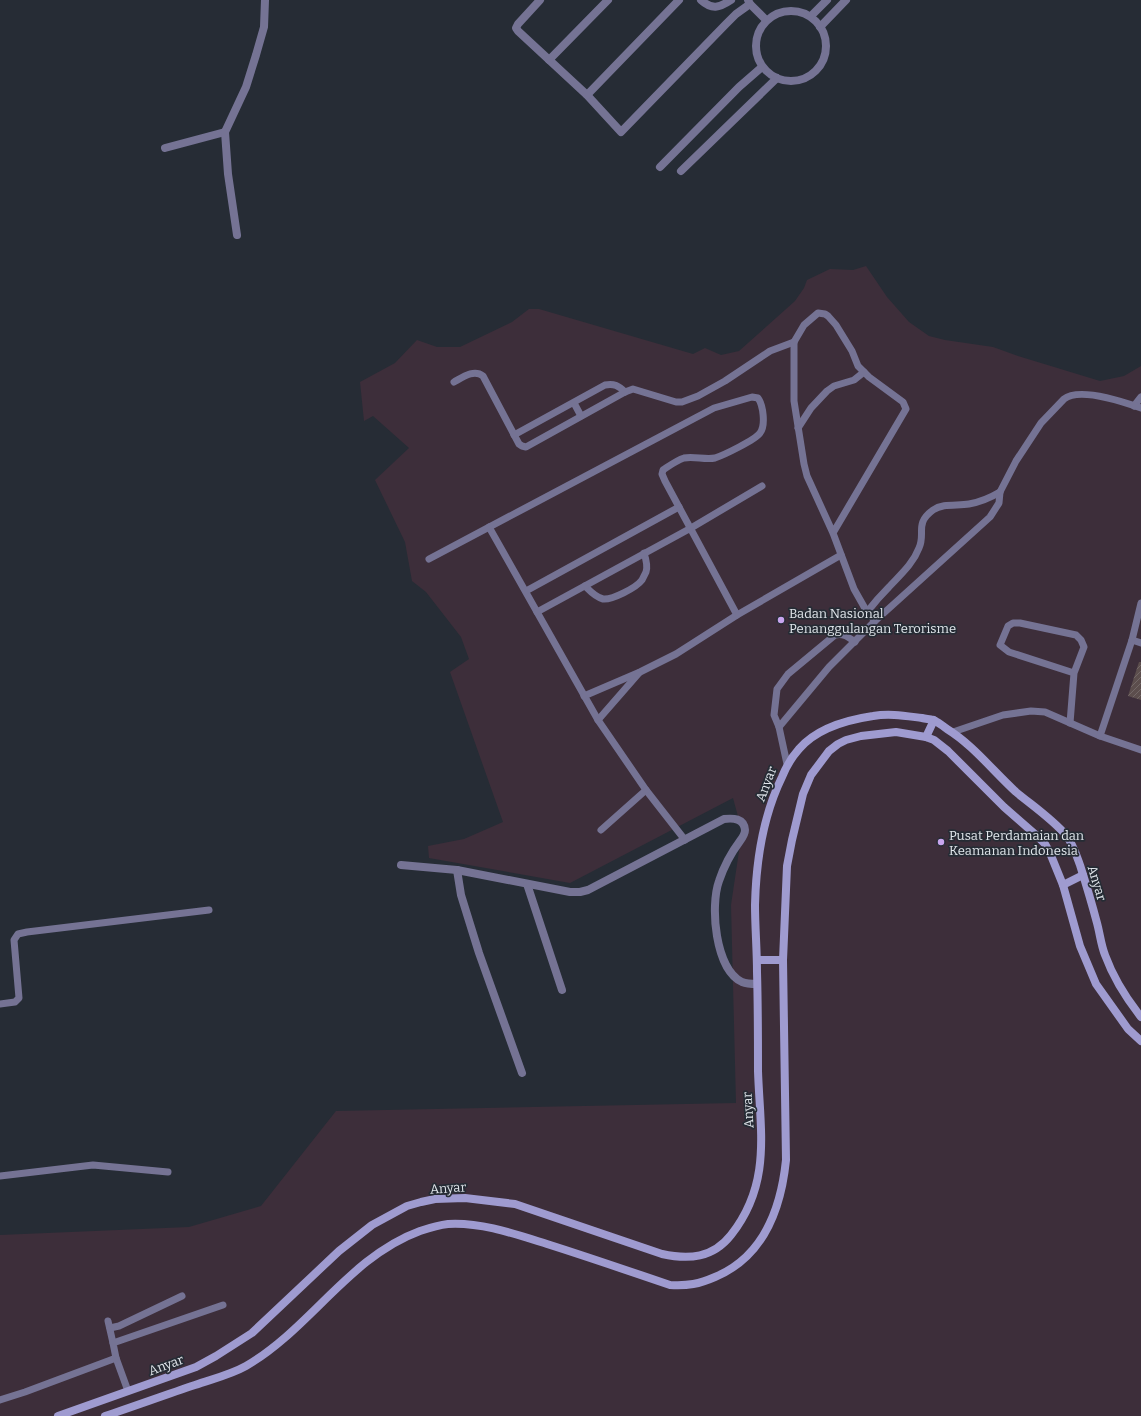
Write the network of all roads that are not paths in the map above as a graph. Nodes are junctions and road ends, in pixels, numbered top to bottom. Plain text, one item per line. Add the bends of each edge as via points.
1 (265, 0) edge
2 (540, 0) edge
3 (608, 0) edge
4 (679, 0) edge
5 (701, 0) edge
6 (731, 0) edge
7 (827, 0) edge
8 (846, 0) edge
9 (749, 2) edge
10 (811, 16) junction
11 (766, 20) junction
12 (820, 27) junction
13 (549, 60) junction
14 (762, 67) junction
15 (777, 78) junction
16 (587, 95) junction
17 (225, 132) junction
18 (165, 148) dead end
19 (660, 167) dead end
20 (681, 171) dead end
21 (237, 234) dead end
22 (794, 342) junction
23 (864, 372) junction
24 (454, 382) dead end
25 (625, 392) junction
26 (1141, 397) edge
27 (574, 402) junction
28 (1138, 407) edge
29 (582, 416) junction
30 (798, 428) junction
31 (514, 435) junction
32 (762, 486) dead end
33 (1000, 492) junction
34 (679, 507) junction
35 (490, 527) junction
36 (691, 528) junction
37 (833, 533) junction
38 (644, 553) junction
39 (841, 555) junction
40 (428, 559) dead end
41 (585, 586) junction
42 (526, 591) junction
43 (1141, 603) edge
44 (537, 612) junction
45 (866, 612) junction
46 (737, 615) junction
47 (875, 621) junction
48 (1132, 640) junction
49 (855, 642) junction
50 (1141, 643) edge
51 (640, 672) junction
52 (1074, 673) junction
53 (584, 696) junction
54 (598, 720) junction
55 (934, 720) junction
56 (1070, 723) junction
57 (779, 728) junction
58 (953, 732) junction
59 (1100, 736) junction
60 (926, 737) junction
61 (1141, 750) edge
62 (787, 764) junction
63 (646, 790) junction
64 (601, 830) dead end
65 (685, 840) junction
66 (401, 865) dead end
67 (457, 870) junction
68 (1083, 876) junction
69 (528, 884) junction
70 (1063, 885) junction
71 (209, 910) dead end
72 (757, 960) junction
73 (783, 960) junction
74 (757, 984) junction
75 (562, 990) dead end
76 (0, 1004) edge
77 (1141, 1017) edge
78 (1141, 1041) edge
79 (522, 1073) dead end
80 (168, 1172) dead end
81 (0, 1176) edge
82 (182, 1296) dead end
83 (223, 1305) dead end
84 (114, 1343) junction
85 (116, 1358) junction
86 (128, 1391) junction
87 (0, 1400) edge
88 (58, 1416) edge
89 (105, 1416) edge

1 - 17 street via 264,27 256,55 246,87
2 - 13 street via 516,28
3 - 13 street
4 - 16 street
5 - 6 street via 713,7
7 - 10 street
8 - 12 street
9 - 11 street
9 - 16 street via 621,132
10 - 11 street via 800,11 788,10 776,13
10 - 12 street
11 - 14 street via 755,42 755,51
12 - 15 street via 826,39 826,49 819,66 805,78 795,81
13 - 16 street
14 - 15 street
14 - 19 street
15 - 20 street
17 - 18 street
17 - 21 street
22 - 23 lane via 804,325 818,313 825,314 836,324 858,366
22 - 25 lane via 770,351 725,381 688,400 676,402 633,389
22 - 30 lane via 794,401
23 - 30 lane via 854,380 826,391
23 - 37 lane via 903,402 906,409
24 - 31 lane via 474,372 483,376
25 - 27 lane via 618,386 609,384
25 - 29 lane
26 - 28 lane
27 - 29 lane
27 - 31 lane
28 - 33 lane via 1091,394 1068,396 1041,423 1016,461
29 - 31 lane via 526,447 519,444
30 - 37 lane via 807,476
32 - 36 lane
33 - 45 lane via 985,500 948,505 933,510 922,523 920,547 914,558
33 - 47 lane via 999,503 990,517
34 - 35 lane via 665,481 663,470 685,458 707,459 724,455 756,437 763,427 763,410 758,398 752,397 714,408
34 - 36 lane
34 - 42 lane
35 - 40 lane
35 - 42 lane
36 - 38 lane
36 - 46 lane
37 - 39 lane
38 - 41 lane
38 - 41 lane via 647,564 642,580 618,595 608,599 601,598
39 - 45 lane
39 - 46 lane
41 - 44 lane
42 - 44 lane
43 - 48 lane
44 - 53 lane
45 - 47 lane
46 - 51 lane via 676,654
47 - 49 lane
48 - 50 lane
48 - 59 lane
49 - 57 lane via 829,666
49 - 57 lane via 845,635 836,635 788,674 777,689 774,715
51 - 53 lane
51 - 54 lane
52 - 52 lane via 1008,652 1000,645 1008,626 1020,623 1076,635 1084,647
52 - 56 lane
53 - 54 lane
54 - 63 lane
55 - 58 street, Anyar
55 - 60 street
55 - 62 street, Anyar via 887,715 838,724 810,739
56 - 58 lane via 1046,712 1032,711 1003,715
56 - 59 lane
57 - 62 lane
58 - 68 street, Anyar via 1017,792 1043,812 1067,837
59 - 61 lane
60 - 70 street via 948,751 1045,844
60 - 73 street via 896,732 846,740 828,751 811,775 803,794 787,866
62 - 72 street, Anyar via 770,806 757,869
63 - 64 lane
63 - 65 lane
65 - 69 street via 584,891 570,892
65 - 74 street via 724,819 737,818 742,822 745,834 731,854 718,883 714,910 719,947 726,963 738,980
66 - 67 street
67 - 69 street
67 - 79 street via 461,895 479,952
68 - 70 street
68 - 77 street, Anyar via 1105,954 1123,992
69 - 75 street
70 - 78 street via 1080,946 1096,984 1128,1029
71 - 76 lane via 18,934 14,940 19,998 15,1002
72 - 73 street
72 - 74 street, Anyar
73 - 89 street via 786,1160 784,1181 777,1206 756,1248 738,1264 724,1273 691,1286 670,1285 512,1233 483,1226 447,1224 412,1234 384,1248 358,1268 288,1335 245,1366
74 - 86 street, Anyar via 762,1135 760,1171 738,1227 725,1243 714,1251 691,1258 668,1256 515,1204 465,1198 421,1202 407,1206 367,1228 252,1333 196,1367
80 - 81 lane via 93,1165
82 - 84 lane via 119,1326 109,1324
83 - 84 lane
84 - 85 lane
85 - 86 lane
85 - 87 lane
86 - 88 street, Anyar

